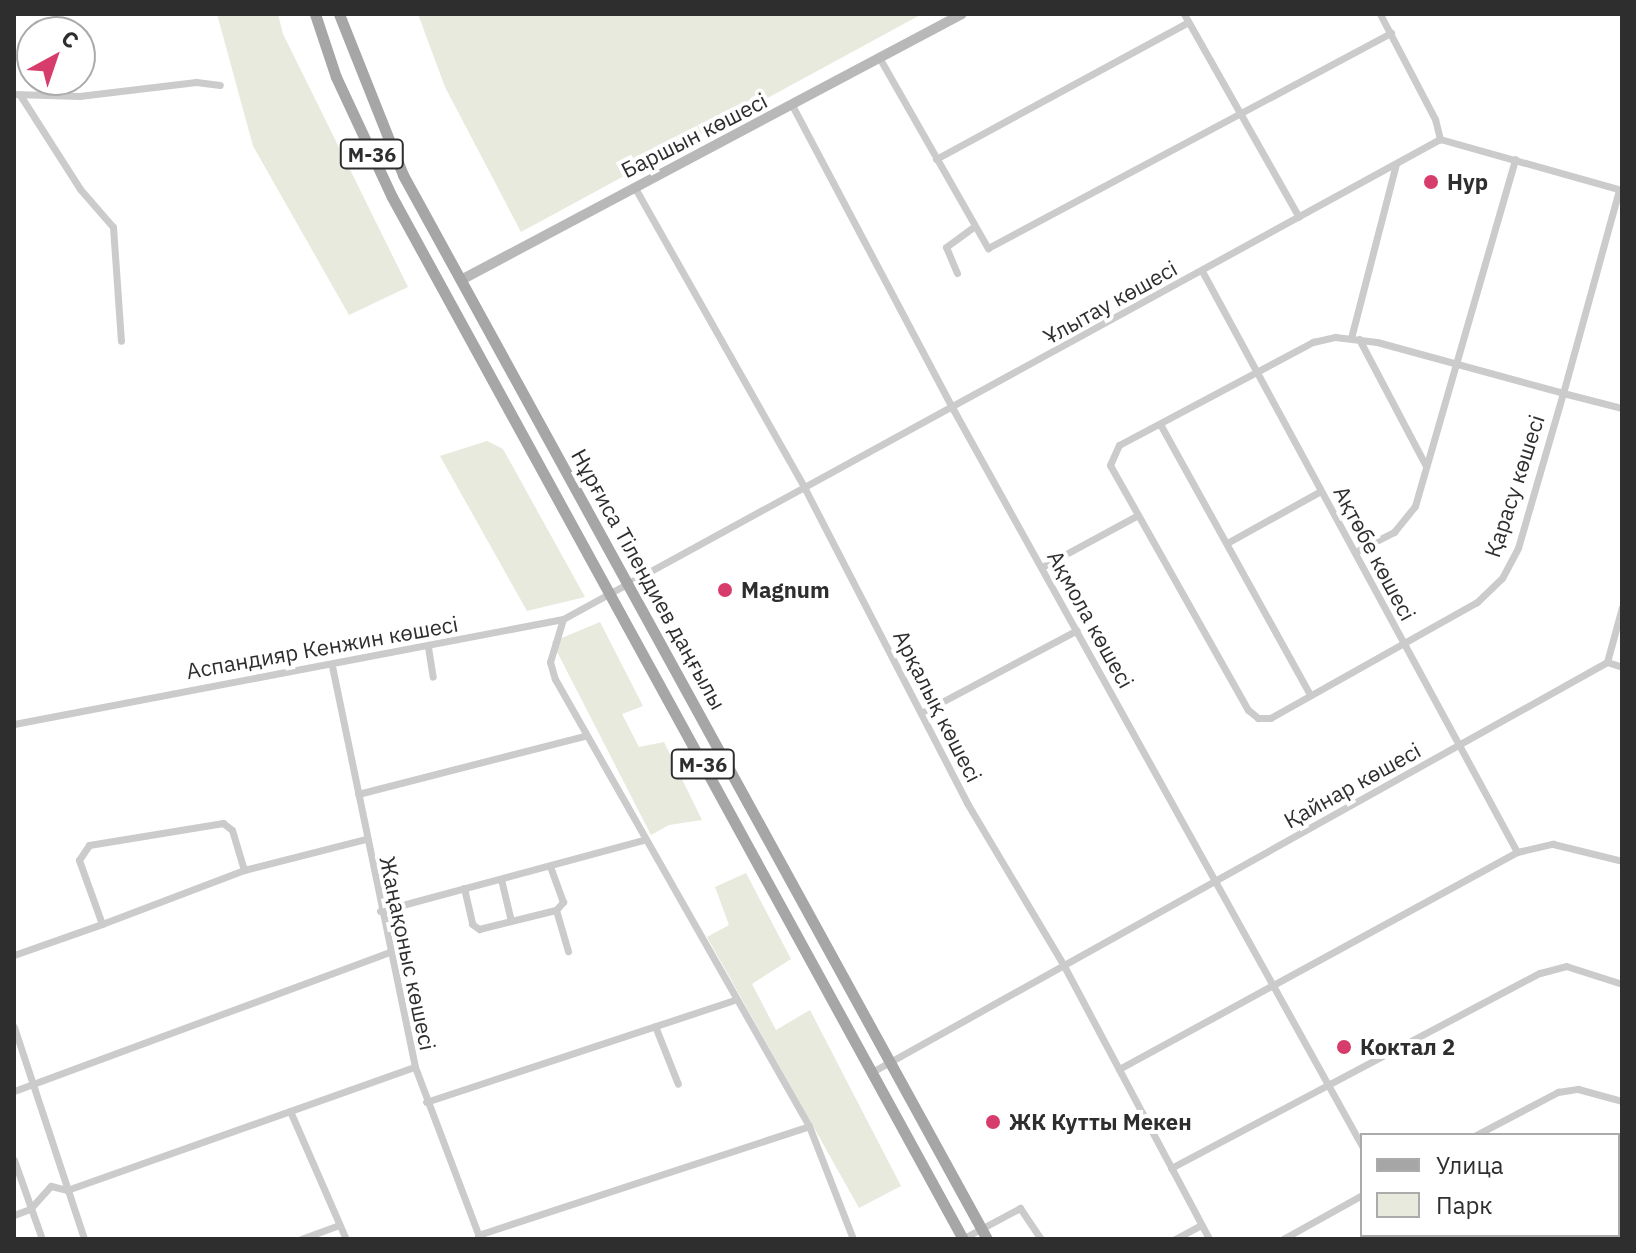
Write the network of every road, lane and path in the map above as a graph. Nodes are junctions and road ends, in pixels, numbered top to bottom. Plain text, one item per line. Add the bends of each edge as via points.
1 (315, 14) edge
2 (339, 14) edge
3 (962, 14) edge
4 (1380, 14) edge
5 (1186, 18) edge
6 (1391, 33) junction
7 (880, 59) junction
8 (220, 85) dead end
9 (96, 94) edge
10 (18, 96) edge
11 (793, 107) junction
12 (1243, 116) junction
13 (1440, 139) junction
14 (936, 159) junction
15 (1515, 159) junction
16 (1396, 164) junction
17 (635, 188) junction
18 (1621, 190) edge
19 (1299, 217) junction
20 (972, 228) junction
21 (1202, 271) junction
22 (957, 273) dead end
23 (461, 280) junction
24 (442, 289) junction
25 (1355, 339) junction
26 (121, 341) dead end
27 (1456, 364) junction
28 (1256, 373) junction
29 (1563, 393) junction
30 (1622, 408) edge
31 (953, 409) junction
32 (1160, 424) junction
33 (1426, 466) junction
34 (803, 485) junction
35 (1321, 491) junction
36 (1138, 515) junction
37 (1227, 543) junction
38 (1355, 552) junction
39 (1042, 567) junction
40 (627, 580) junction
41 (608, 591) junction
42 (1622, 607) edge
43 (563, 619) junction
44 (1077, 630) junction
45 (1403, 643) junction
46 (428, 647) junction
47 (1607, 662) junction
48 (332, 666) junction
49 (1622, 667) edge
50 (433, 677) dead end
51 (1310, 695) junction
52 (923, 712) junction
53 (14, 724) edge
54 (584, 736) junction
55 (1461, 746) junction
56 (358, 794) junction
57 (366, 839) junction
58 (643, 840) junction
59 (1517, 852) junction
60 (1622, 861) edge
61 (550, 866) junction
62 (244, 870) junction
63 (501, 879) junction
64 (1216, 880) junction
65 (464, 888) junction
66 (556, 910) junction
67 (380, 911) junction
68 (511, 921) junction
69 (102, 924) junction
70 (568, 951) dead end
71 (388, 953) junction
72 (14, 955) edge
73 (1063, 964) junction
74 (1622, 984) edge
75 (1274, 989) junction
76 (734, 1000) junction
77 (655, 1026) junction
78 (14, 1027) edge
79 (891, 1061) junction
80 (415, 1067) junction
81 (1119, 1069) junction
82 (872, 1072) junction
83 (32, 1082) junction
84 (678, 1084) dead end
85 (1330, 1088) junction
86 (14, 1091) edge
87 (1622, 1101) edge
88 (426, 1102) junction
89 (290, 1111) junction
90 (809, 1126) junction
91 (1480, 1133) edge
92 (1360, 1142) edge
93 (14, 1160) edge
94 (1171, 1168) junction
95 (67, 1190) junction
96 (1360, 1196) edge
97 (30, 1209) junction
98 (14, 1215) edge
99 (339, 1225) junction
100 (1201, 1225) junction
101 (984, 1234) edge
102 (479, 1237) edge
103 (42, 1239) edge
104 (84, 1239) edge
105 (301, 1239) edge
106 (346, 1239) edge
107 (853, 1239) edge
108 (963, 1239) edge
109 (1041, 1239) edge
110 (1175, 1239) edge
111 (1209, 1239) edge
112 (1283, 1239) edge

1 - 24 main road, Нұрғиса Тілендиев даңғылы / M-36 via 336,77
2 - 23 main road, Нұрғиса Тілендиев даңғылы / M-36 via 403,175
3 - 7 street, Баршын көшесі
4 - 6 street
5 - 12 street
5 - 14 street
6 - 12 street
6 - 13 street
7 - 11 street, Баршын көшесі
7 - 14 street
8 - 9 street via 196,82
10 - 26 street via 80,189 113,227
11 - 17 street, Баршын көшесі
11 - 31 street, Ақмола көшесі
12 - 19 street
12 - 20 street via 988,248
13 - 15 street
13 - 16 street, Ұлытау көшесі
14 - 20 street
15 - 18 street
15 - 27 street
16 - 19 street, Ұлытау көшесі
16 - 25 street
17 - 23 street, Баршын көшесі
17 - 34 street, Арқалық көшесі
18 - 29 street, Қарасу көшесі
19 - 21 street, Ұлытау көшесі
20 - 22 street via 946,247
21 - 28 street, Ақтөбе көшесі
21 - 31 street, Ұлытау көшесі
23 - 24 street, Баршын көшесі
23 - 40 main road, Нұрғиса Тілендиев даңғылы / M-36
24 - 41 main road, Нұрғиса Тілендиев даңғылы / M-36
25 - 27 street
25 - 28 street via 1313,342
25 - 33 street
27 - 29 street
27 - 33 street
28 - 32 street
28 - 35 street, Ақтөбе көшесі
29 - 30 street
29 - 45 street, Қарасу көшесі via 1518,548 1502,578 1477,602
31 - 34 street, Ұлытау көшесі
31 - 39 street, Ақмола көшесі
32 - 36 street via 1119,445 1110,465
32 - 37 street
33 - 38 street via 1404,524
34 - 40 street, Ұлытау көшесі
34 - 52 street, Арқалық көшесі
35 - 37 street
35 - 38 street, Ақтөбе көшесі
36 - 39 street
36 - 51 street, Қарасу көшесі via 1248,710 1258,718 1270,718
37 - 51 street
38 - 45 street, Ақтөбе көшесі
39 - 44 street, Ақмола көшесі
40 - 41 street, Аспандияр Кенжин көшесі
40 - 79 main road, Нұрғиса Тілендиев даңғылы / M-36
41 - 43 street, Аспандияр Кенжин көшесі
41 - 82 main road, Нұрғиса Тілендиев даңғылы / M-36
42 - 47 street
43 - 46 street, Аспандияр Кенжин көшесі
43 - 54 street via 550,669 581,720
44 - 52 street
44 - 64 street, Ақмола көшесі
45 - 51 street, Қарасу көшесі
45 - 55 street, Ақтөбе көшесі
46 - 48 street, Аспандияр Кенжин көшесі
46 - 50 street
47 - 49 street
47 - 55 street, Қайнар көшесі
48 - 53 street, Аспандияр Кенжин көшесі via 131,698
48 - 56 street, Жаңақоныс көшесі
52 - 73 street, Арқалық көшесі via 967,803
54 - 56 street
54 - 58 street
55 - 59 street, Ақтөбе көшесі
55 - 64 street, Қайнар көшесі
56 - 57 street, Жаңақоныс көшесі
57 - 62 street
57 - 67 street, Жаңақоныс көшесі
58 - 61 street
58 - 76 street
59 - 60 street via 1553,844
59 - 75 street
61 - 63 street
61 - 66 street via 563,902
62 - 69 street
62 - 69 street via 232,830 223,823 89,845 79,860
63 - 65 street
63 - 68 street
64 - 73 street, Қайнар көшесі
64 - 75 street, Ақмола көшесі
65 - 67 street
65 - 68 street via 475,927
66 - 68 street
66 - 70 street
67 - 71 street, Жаңақоныс көшесі
69 - 72 street
71 - 80 street, Жаңақоныс көшесі
71 - 83 street
73 - 79 street, Қайнар көшесі
73 - 81 street, Арқалық көшесі
74 - 85 street via 1566,966 1540,973
75 - 81 street
75 - 85 street, Ақмола көшесі
76 - 77 street
76 - 90 street
77 - 84 street
77 - 88 street
78 - 83 street
79 - 82 street, Қайнар көшесі
79 - 101 main road, Нұрғиса Тілендиев даңғылы / M-36
80 - 88 street, Жаңақоныс көшесі
80 - 89 street
81 - 94 street, Арқалық көшесі
82 - 108 main road, Нұрғиса Тілендиев даңғылы / M-36
83 - 86 street
83 - 95 street
85 - 92 street, Ақмола көшесі
85 - 94 street
87 - 91 street via 1578,1089 1558,1092
88 - 102 street, Жаңақоныс көшесі
89 - 95 street
89 - 99 street
90 - 102 street
90 - 107 street
93 - 97 street
94 - 100 street, Арқалық көшесі
95 - 97 street via 51,1186
95 - 104 street
96 - 112 street
97 - 98 street
97 - 103 street
99 - 105 street
99 - 106 street
100 - 110 street
100 - 111 street, Арқалық көшесі
101 - 108 street
101 - 109 street via 1020,1208

